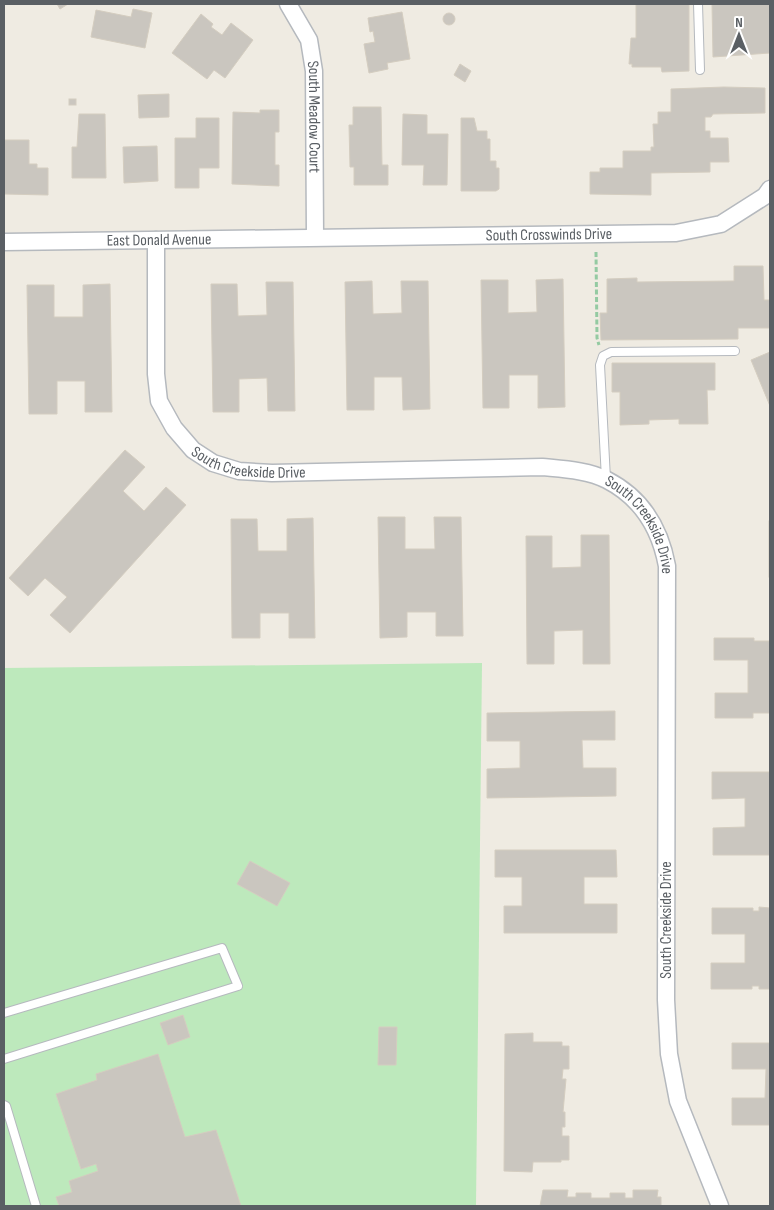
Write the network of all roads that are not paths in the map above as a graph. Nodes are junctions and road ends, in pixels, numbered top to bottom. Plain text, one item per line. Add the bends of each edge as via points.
1 (288, 4) edge
2 (698, 4) edge
3 (700, 70) dead end
4 (770, 189) edge
5 (315, 237) junction
6 (156, 240) junction
7 (4, 242) edge
8 (735, 351) dead end
9 (606, 479) junction
10 (4, 1013) edge
11 (4, 1059) edge
12 (4, 1104) edge
13 (36, 1206) edge
14 (720, 1206) edge

1 - 5 street, South Meadow Court via 309,40 314,71
2 - 3 lane
4 - 5 street, South Crosswinds Drive via 765,196 721,224 676,233
5 - 6 street, East Donald Avenue
6 - 7 street, East Donald Avenue
6 - 9 street, South Creekside Drive via 159,401 174,428 193,450 213,463 239,471 272,473 542,467 574,470
8 - 9 lane via 611,352 603,356 600,365
9 - 14 street, South Creekside Drive via 632,496 651,520 663,543 667,566 666,1000 669,1054 678,1101
10 - 11 lane via 222,948 238,986
12 - 13 lane

